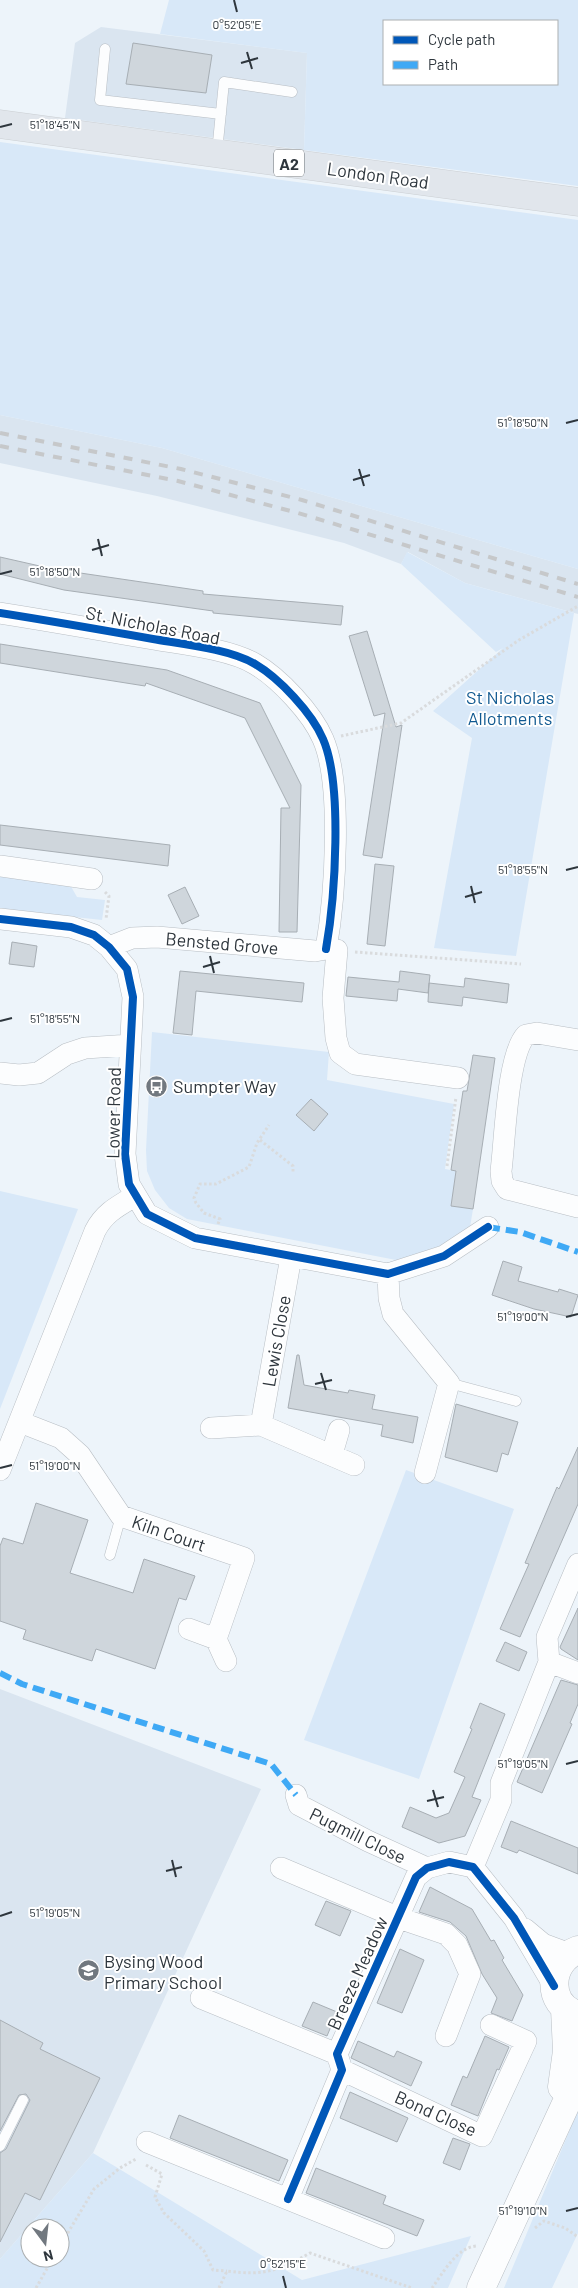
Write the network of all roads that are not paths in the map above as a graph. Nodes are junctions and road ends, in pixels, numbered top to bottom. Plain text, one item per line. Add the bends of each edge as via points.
1 (105, 49) dead end
2 (292, 92) dead end
3 (221, 114) junction
4 (0, 124) edge
5 (217, 153) junction
6 (578, 202) edge
7 (0, 612) edge
8 (0, 866) edge
9 (92, 878) road end
10 (0, 920) edge
11 (101, 941) junction
12 (332, 950) junction
13 (578, 1040) edge
14 (130, 1045) junction
15 (0, 1073) edge
16 (458, 1078) road end
17 (135, 1196) junction
18 (578, 1207) edge
19 (488, 1227) dead end
20 (291, 1257) junction
21 (388, 1274) junction
22 (449, 1383) junction
23 (516, 1401) dead end
24 (20, 1422) junction
25 (261, 1425) junction
26 (211, 1428) dead end
27 (339, 1430) dead end
28 (332, 1454) junction
29 (354, 1465) dead end
30 (0, 1470) edge
31 (425, 1472) dead end
32 (121, 1516) junction
33 (110, 1555) dead end
34 (578, 1564) edge
35 (188, 1629) dead end
36 (216, 1639) junction
37 (226, 1661) dead end
38 (549, 1662) junction
39 (578, 1674) edge
40 (296, 1796) dead end
41 (281, 1868) dead end
42 (427, 1868) junction
43 (473, 1868) junction
44 (399, 1918) junction
45 (514, 1918) junction
46 (574, 1952) edge
47 (201, 1998) dead end
48 (566, 2003) edge
49 (491, 2025) dead end
50 (446, 2036) dead end
51 (339, 2062) junction
52 (578, 2066) edge
53 (23, 2100) dead end
54 (557, 2120) junction
55 (147, 2142) dead end
56 (0, 2146) edge
57 (288, 2199) junction
58 (384, 2238) dead end
59 (481, 2288) edge

1 - 3 lane via 100,100
2 - 3 lane via 224,82
3 - 5 lane
4 - 5 main road, London Road / A2
5 - 6 main road, London Road / A2
7 - 12 street, St. Nicholas Road via 208,648 254,664 283,686 324,740 333,782
8 - 9 street
10 - 11 street via 71,927
11 - 12 street, Bensted Grove via 157,937
11 - 14 street, Lower Road via 127,969 133,997
12 - 16 street via 336,1038 340,1053 354,1064
13 - 18 street via 537,1033 526,1034 520,1041 513,1062 502,1180 507,1189
14 - 15 street via 85,1048 67,1054 38,1073 18,1076
14 - 17 street, Lower Road via 125,1154 129,1184
17 - 20 street, Lower Road via 147,1214 195,1238
17 - 24 street via 100,1220
19 - 21 street, Lower Road via 444,1256
20 - 21 street, Lower Road
20 - 25 street, Lewis Close
21 - 22 street via 393,1314
22 - 23 lane
22 - 31 street
24 - 30 street
24 - 32 street, Kiln Court via 61,1438 80,1455
25 - 26 street
25 - 28 street
27 - 28 street
28 - 29 street
32 - 33 lane
32 - 36 street, Kiln Court via 244,1558
34 - 38 street via 547,1637
35 - 36 street
36 - 37 street
38 - 39 street
38 - 43 street via 500,1783 501,1800
40 - 42 street, Pugmill Close via 299,1805
41 - 44 street
42 - 43 street via 449,1862
42 - 44 street, Breeze Meadow via 416,1877
43 - 45 street
44 - 50 street, Breeze Meadow via 452,1938 470,1974
44 - 51 street, Breeze Meadow
45 - 46 street via 543,1944
45 - 48 street
46 - 48 main road via 557,1968
47 - 51 street
48 - 54 main road via 567,2052
49 - 51 street, Bond Close via 526,2041 482,2136
51 - 57 street, Breeze Meadow
52 - 54 main road via 570,2095
53 - 56 lane
54 - 59 main road
55 - 57 street
57 - 58 street

